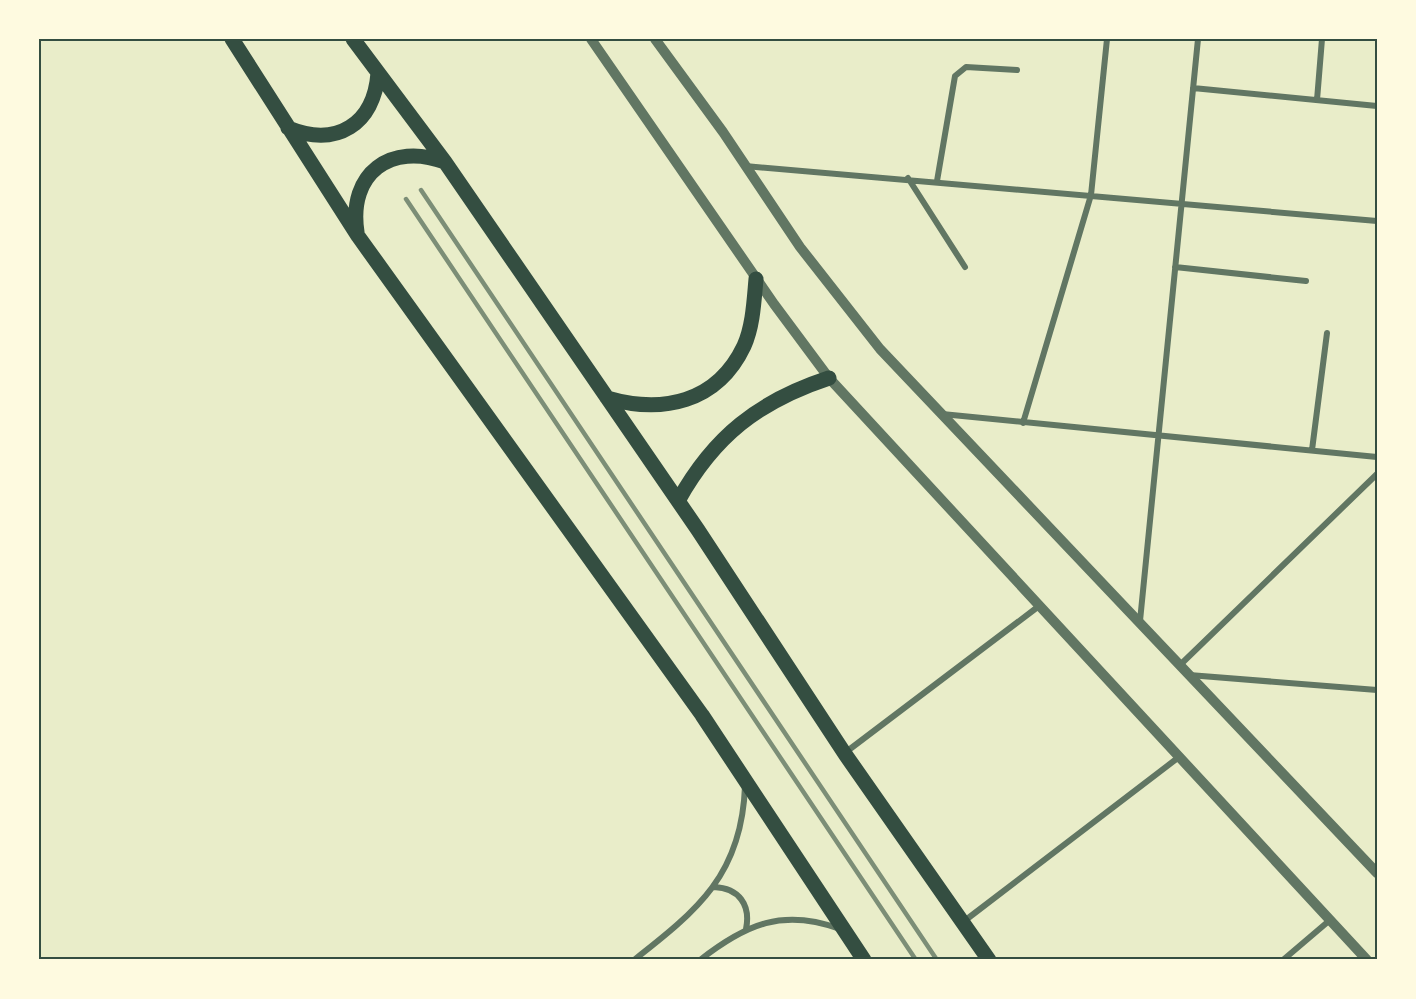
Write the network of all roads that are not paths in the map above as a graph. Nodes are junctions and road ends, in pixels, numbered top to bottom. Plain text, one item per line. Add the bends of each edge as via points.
1 (232, 39) edge
2 (353, 39) edge
3 (591, 39) edge
4 (655, 39) edge
5 (1107, 39) edge
6 (1198, 39) edge
7 (1322, 39) edge
8 (1017, 70) dead end
9 (378, 73) junction
10 (1193, 88) junction
11 (1317, 100) junction
12 (1377, 106) edge
13 (288, 128) junction
14 (445, 162) junction
15 (746, 166) junction
16 (908, 178) junction
17 (937, 181) junction
18 (1090, 195) junction
19 (1181, 203) junction
20 (1377, 221) edge
21 (358, 236) junction
22 (965, 267) dead end
23 (1175, 267) junction
24 (756, 279) junction
25 (1306, 281) dead end
26 (1328, 333) dead end
27 (829, 378) junction
28 (607, 398) junction
29 (938, 413) junction
30 (1023, 423) junction
31 (1158, 434) junction
32 (1312, 450) junction
33 (1377, 457) edge
34 (1377, 474) edge
35 (678, 501) junction
36 (1039, 606) junction
37 (1139, 625) junction
38 (1179, 666) junction
39 (1187, 675) junction
40 (1377, 690) edge
41 (844, 753) junction
42 (1179, 757) junction
43 (745, 783) junction
44 (1377, 873) edge
45 (714, 887) junction
46 (1330, 920) junction
47 (963, 922) junction
48 (746, 929) junction
49 (844, 931) junction
50 (634, 960) edge
51 (700, 960) edge
52 (864, 960) edge
53 (989, 960) edge
54 (1283, 960) edge
55 (1367, 960) edge

1 - 13 main road
2 - 9 main road
3 - 24 street
4 - 15 street
5 - 18 street
6 - 10 street
7 - 11 street
8 - 17 street via 966,67 955,76
9 - 13 main road via 369,108 342,132 305,135
9 - 14 main road
10 - 11 street
10 - 19 street
11 - 12 street
13 - 21 main road
14 - 21 main road via 426,155 404,155 384,162 368,175 354,214
14 - 28 main road
15 - 16 street
15 - 29 street via 842,303
16 - 17 street
16 - 22 street
17 - 18 street
18 - 19 street
18 - 30 street
19 - 20 street
19 - 23 street
21 - 43 main road via 702,715
23 - 25 street
23 - 31 street
24 - 27 street
24 - 28 main road via 752,320 744,346 730,369 710,387 686,400 660,406 633,405
26 - 32 street
27 - 35 main road via 776,399 736,426 709,453
27 - 36 street
28 - 35 main road
29 - 30 street
29 - 37 street
30 - 31 street
31 - 32 street
31 - 37 street
32 - 33 street
34 - 38 street
35 - 41 main road
36 - 41 street
36 - 42 street
37 - 38 street
38 - 39 street
39 - 40 street
39 - 44 street
41 - 47 main road
42 - 46 street
42 - 47 street
43 - 45 street via 741,826
43 - 49 main road
45 - 48 street via 739,895 748,911
45 - 50 street via 684,921
46 - 54 street
46 - 55 street
47 - 53 main road
48 - 49 street via 785,919 805,920
48 - 51 street
49 - 52 main road

